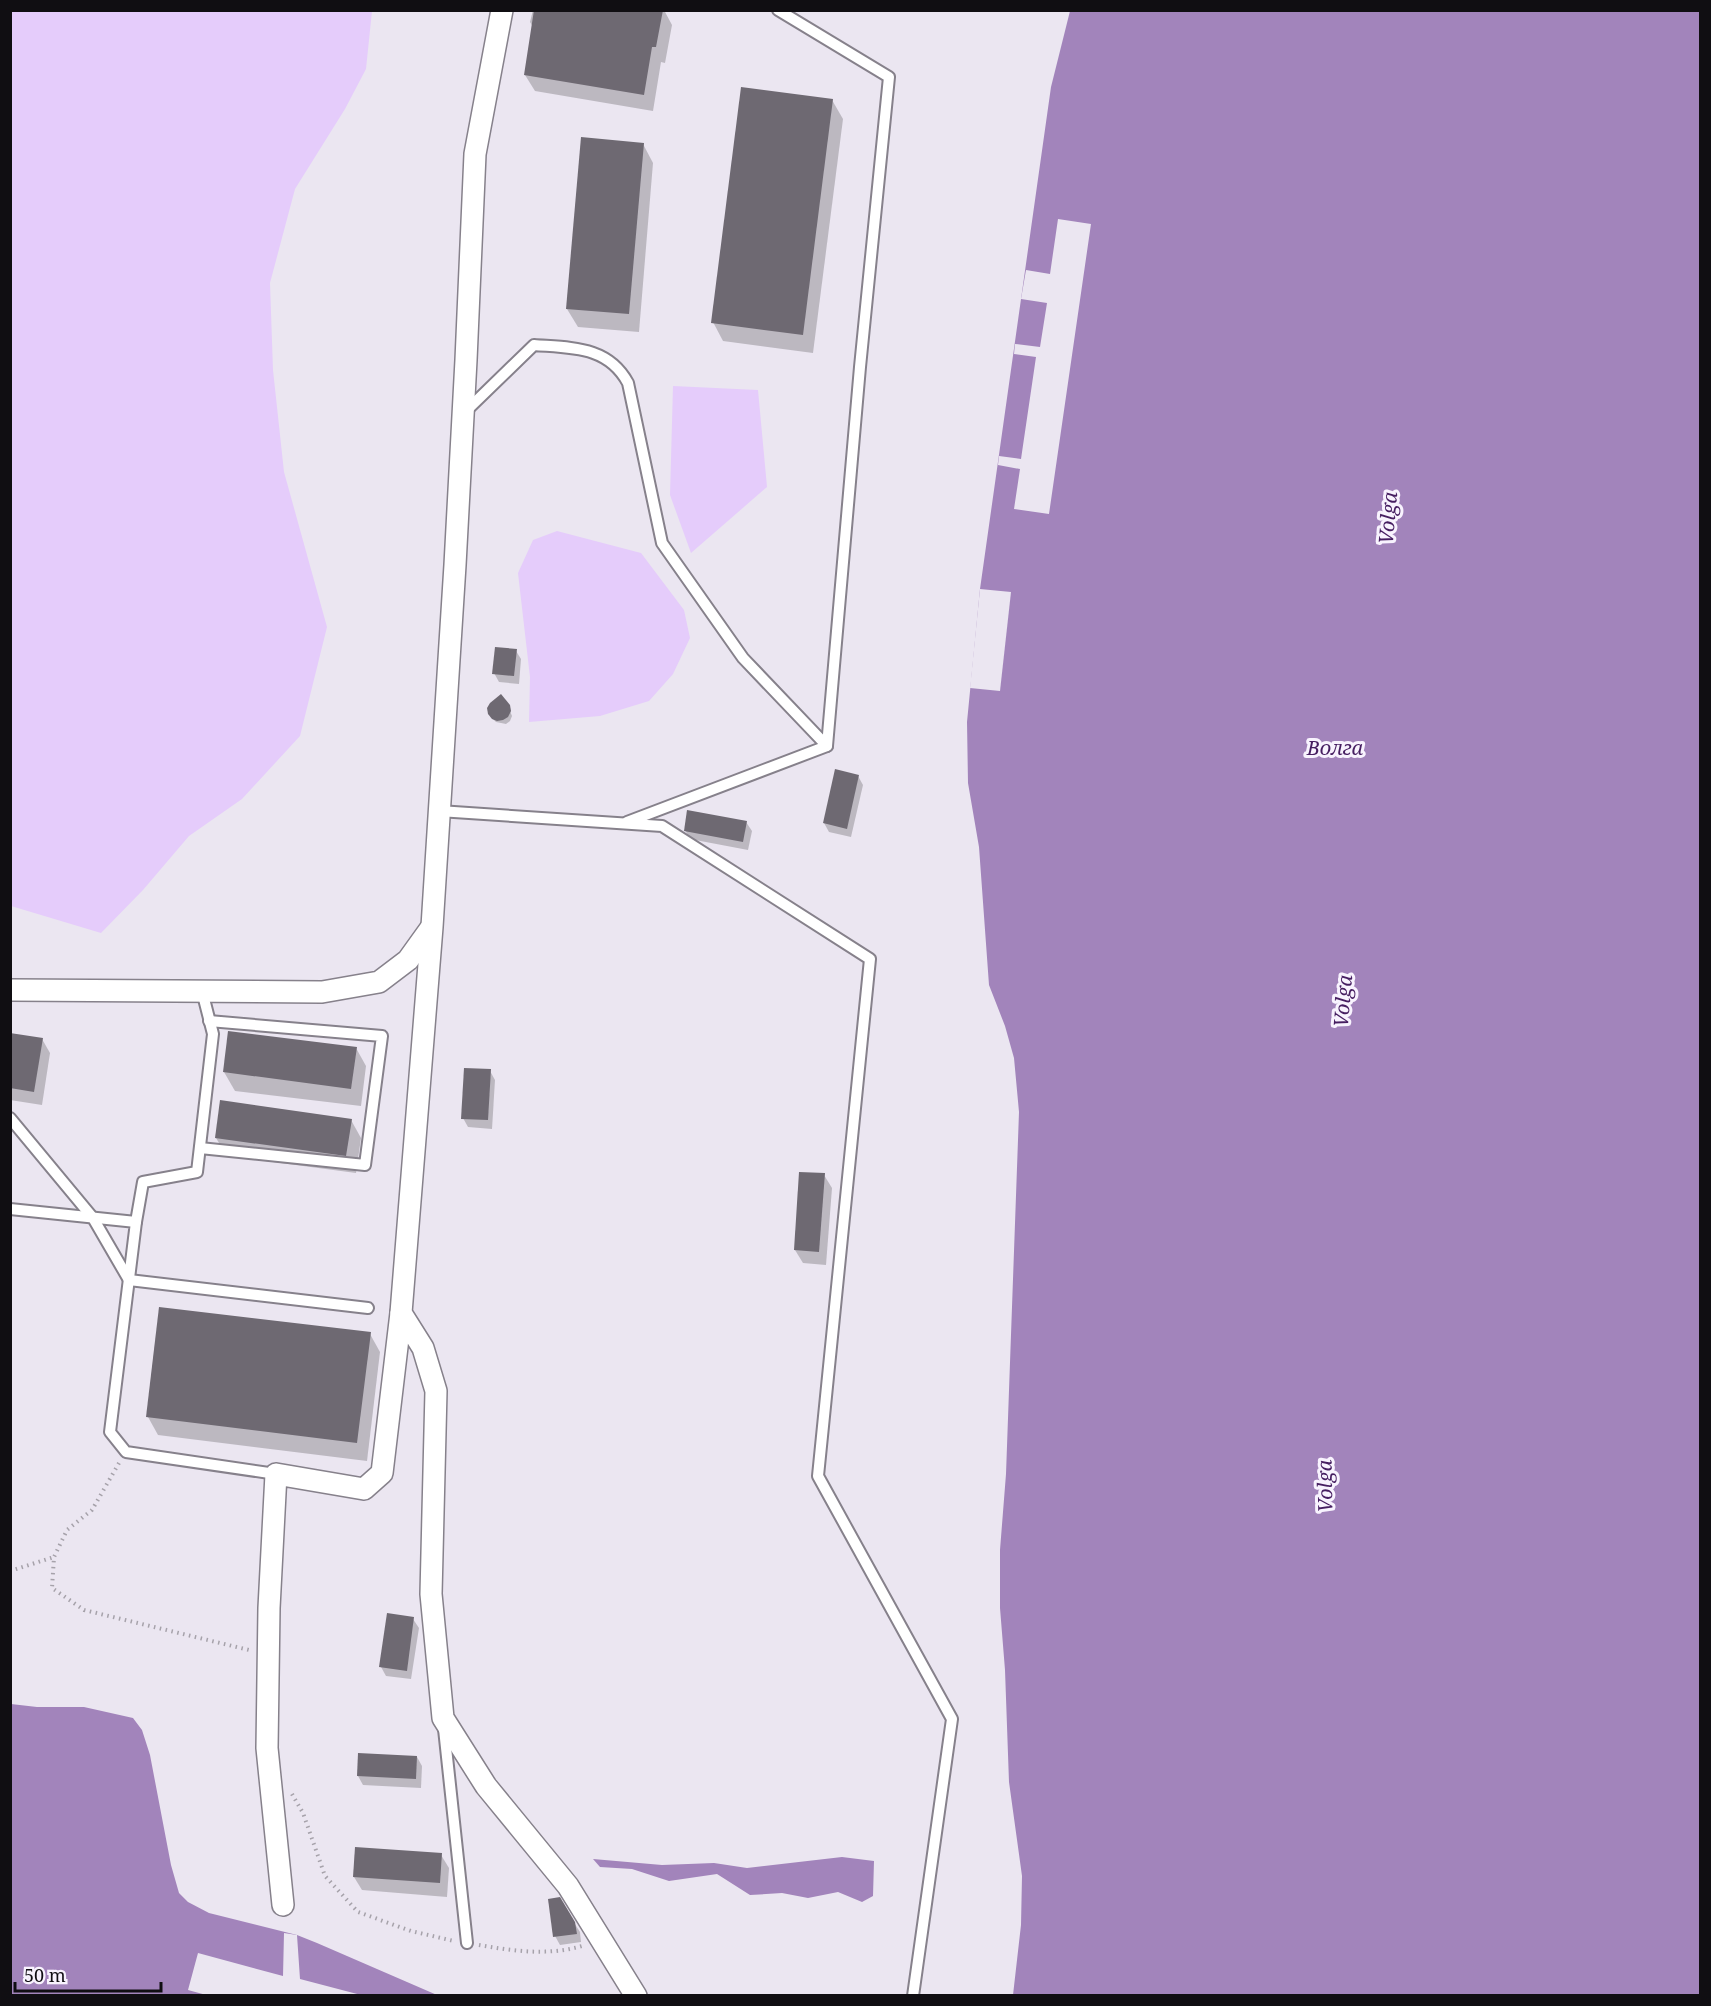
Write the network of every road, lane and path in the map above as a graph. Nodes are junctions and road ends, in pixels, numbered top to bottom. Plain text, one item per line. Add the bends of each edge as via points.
1 (502, 10) edge
2 (778, 10) edge
3 (463, 413) junction
4 (827, 746) junction
5 (439, 811) junction
6 (624, 823) junction
7 (432, 927) junction
8 (10, 990) edge
9 (202, 992) junction
10 (209, 1021) junction
11 (10, 1118) edge
12 (200, 1148) junction
13 (10, 1209) edge
14 (93, 1218) junction
15 (136, 1222) junction
16 (129, 1280) junction
17 (368, 1308) dead end
18 (401, 1313) junction
19 (126, 1452) junction
20 (276, 1474) junction
21 (54, 1557) junction
22 (10, 1571) edge
23 (269, 1654) junction
24 (443, 1718) junction
25 (288, 1785) dead end
26 (283, 1905) dead end
27 (602, 1940) junction
28 (467, 1943) junction
29 (636, 1995) edge
30 (913, 1995) edge

1 - 3 street via 474,154
2 - 4 lane via 889,77
3 - 4 lane via 534,345 587,349 620,368 628,383 662,543 743,658
3 - 5 street
4 - 6 lane
5 - 6 lane
5 - 7 street
6 - 30 lane via 662,826 870,959 818,1476 952,1719
7 - 9 street via 408,960 379,982 322,992
7 - 18 street
8 - 9 street
9 - 10 lane
10 - 12 lane via 213,1034
10 - 12 lane via 382,1036 364,1165
11 - 14 lane
12 - 15 lane via 197,1172 143,1182
13 - 14 lane
14 - 15 lane
14 - 16 lane
15 - 16 lane
16 - 17 lane
16 - 19 lane via 110,1432
18 - 20 street via 382,1473 364,1489
18 - 24 street via 423,1348 436,1391 431,1594
19 - 20 lane
19 - 21 path via 92,1510 67,1530
20 - 23 street
21 - 22 path
21 - 23 path via 52,1588 84,1610
23 - 26 street via 267,1748
24 - 27 street via 486,1786 568,1886
24 - 28 lane
25 - 28 path via 303,1813 325,1876 358,1912 411,1931
27 - 28 path via 563,1951 515,1951
27 - 29 street

